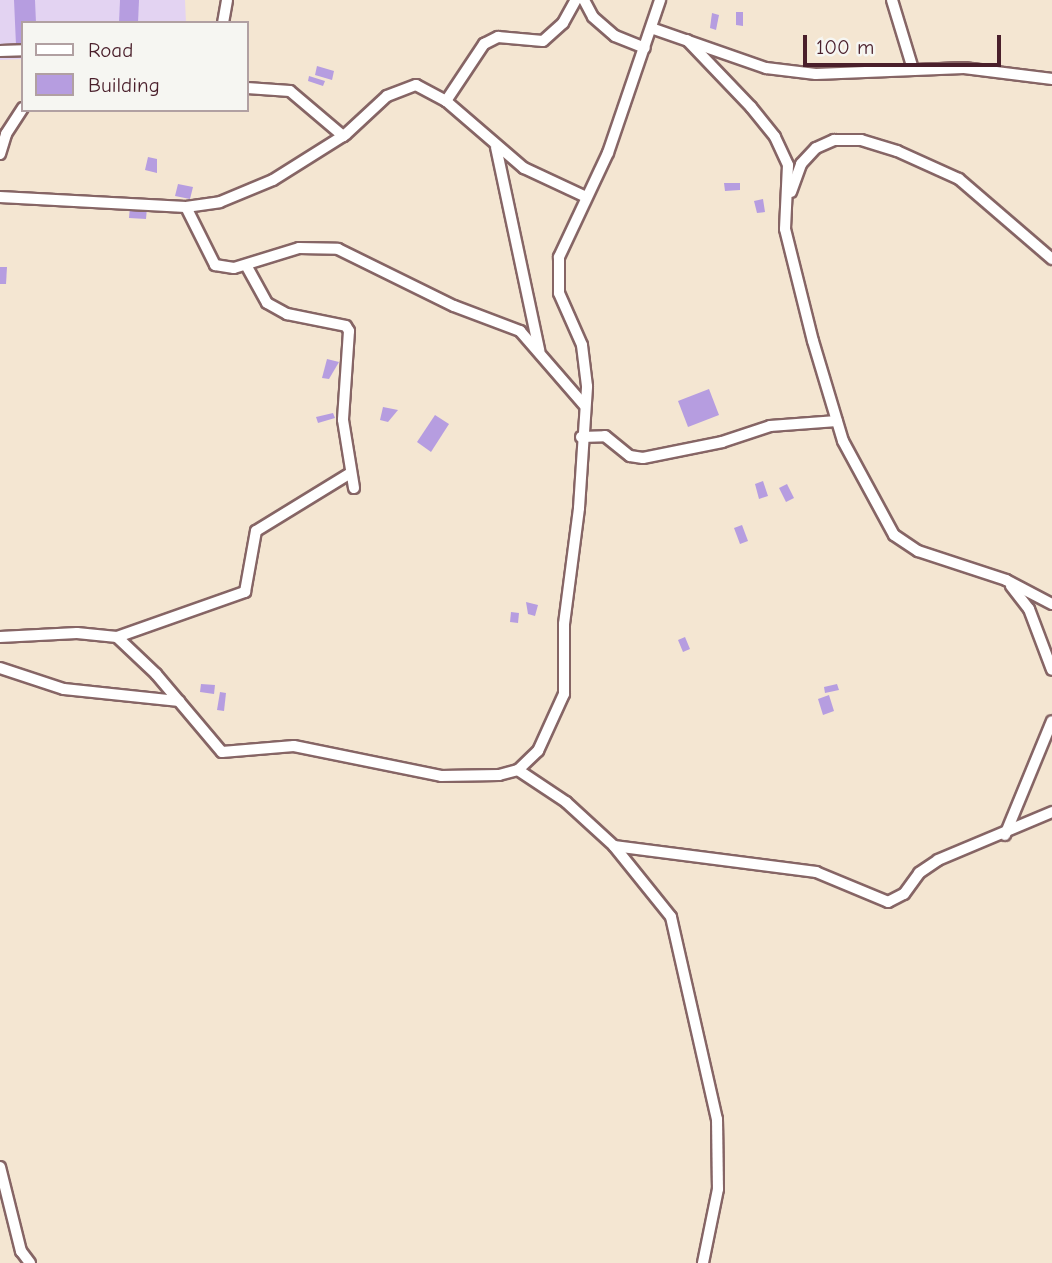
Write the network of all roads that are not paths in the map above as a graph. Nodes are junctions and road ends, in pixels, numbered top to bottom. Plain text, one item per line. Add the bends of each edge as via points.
1 (227, 0) edge
2 (576, 0) edge
3 (584, 0) edge
4 (660, 0) edge
5 (892, 0) edge
6 (223, 21) edge
7 (651, 28) junction
8 (687, 40) junction
9 (645, 48) junction
10 (21, 50) edge
11 (0, 51) edge
12 (913, 69) junction
13 (1052, 79) edge
14 (248, 88) edge
15 (446, 102) junction
16 (21, 111) edge
17 (342, 136) junction
18 (496, 147) junction
19 (0, 154) edge
20 (790, 195) junction
21 (0, 197) edge
22 (586, 197) junction
23 (186, 207) junction
24 (1052, 259) edge
25 (246, 265) junction
26 (540, 356) junction
27 (584, 405) junction
28 (837, 421) junction
29 (581, 437) junction
30 (349, 474) junction
31 (354, 488) dead end
32 (1006, 580) junction
33 (1052, 604) edge
34 (0, 637) edge
35 (117, 637) junction
36 (0, 668) edge
37 (1052, 670) edge
38 (179, 701) junction
39 (1052, 721) edge
40 (518, 770) junction
41 (1052, 812) edge
42 (1005, 835) junction
43 (614, 846) junction
44 (0, 1167) edge
45 (30, 1263) edge
46 (703, 1263) edge

1 - 6 street
2 - 15 street via 563,23 543,41 498,37 484,44
3 - 9 street via 593,17 615,36
4 - 7 street
5 - 12 street
7 - 8 street
7 - 9 street
8 - 12 street via 766,68 817,74
8 - 20 street via 775,137 788,166
9 - 22 street via 608,153
10 - 11 street
12 - 13 street via 964,68
14 - 17 street via 290,91
15 - 17 street via 416,85 404,88 387,96
15 - 18 street
16 - 19 street
17 - 23 street via 242,195
18 - 22 street via 547,182
18 - 26 street
20 - 24 street via 802,164 816,148 834,140 861,140 959,179
20 - 28 street via 785,229
21 - 23 street
22 - 27 street via 559,257 557,275 559,293 587,368
23 - 25 street via 215,265
25 - 26 street via 299,248 338,249 454,306 520,331
25 - 30 street via 267,303 287,314 346,326 349,331 342,420
26 - 27 street
27 - 29 street
28 - 29 street via 770,426 643,458 630,456 605,436
28 - 32 street via 843,441 894,535 918,551
29 - 40 street via 579,508 564,624 565,694 538,751
30 - 31 street
30 - 35 street via 256,531 245,592
32 - 33 street
32 - 37 street via 1029,609
34 - 35 street via 67,633
35 - 38 street
36 - 38 street via 64,689
38 - 40 street via 222,752 293,746 441,776 499,775
39 - 42 street via 1049,738
40 - 43 street via 566,802
41 - 42 street
42 - 43 street via 938,860 919,873 904,894 888,902 816,872
43 - 46 street via 671,917 707,1065 720,1155
44 - 45 street via 21,1251

